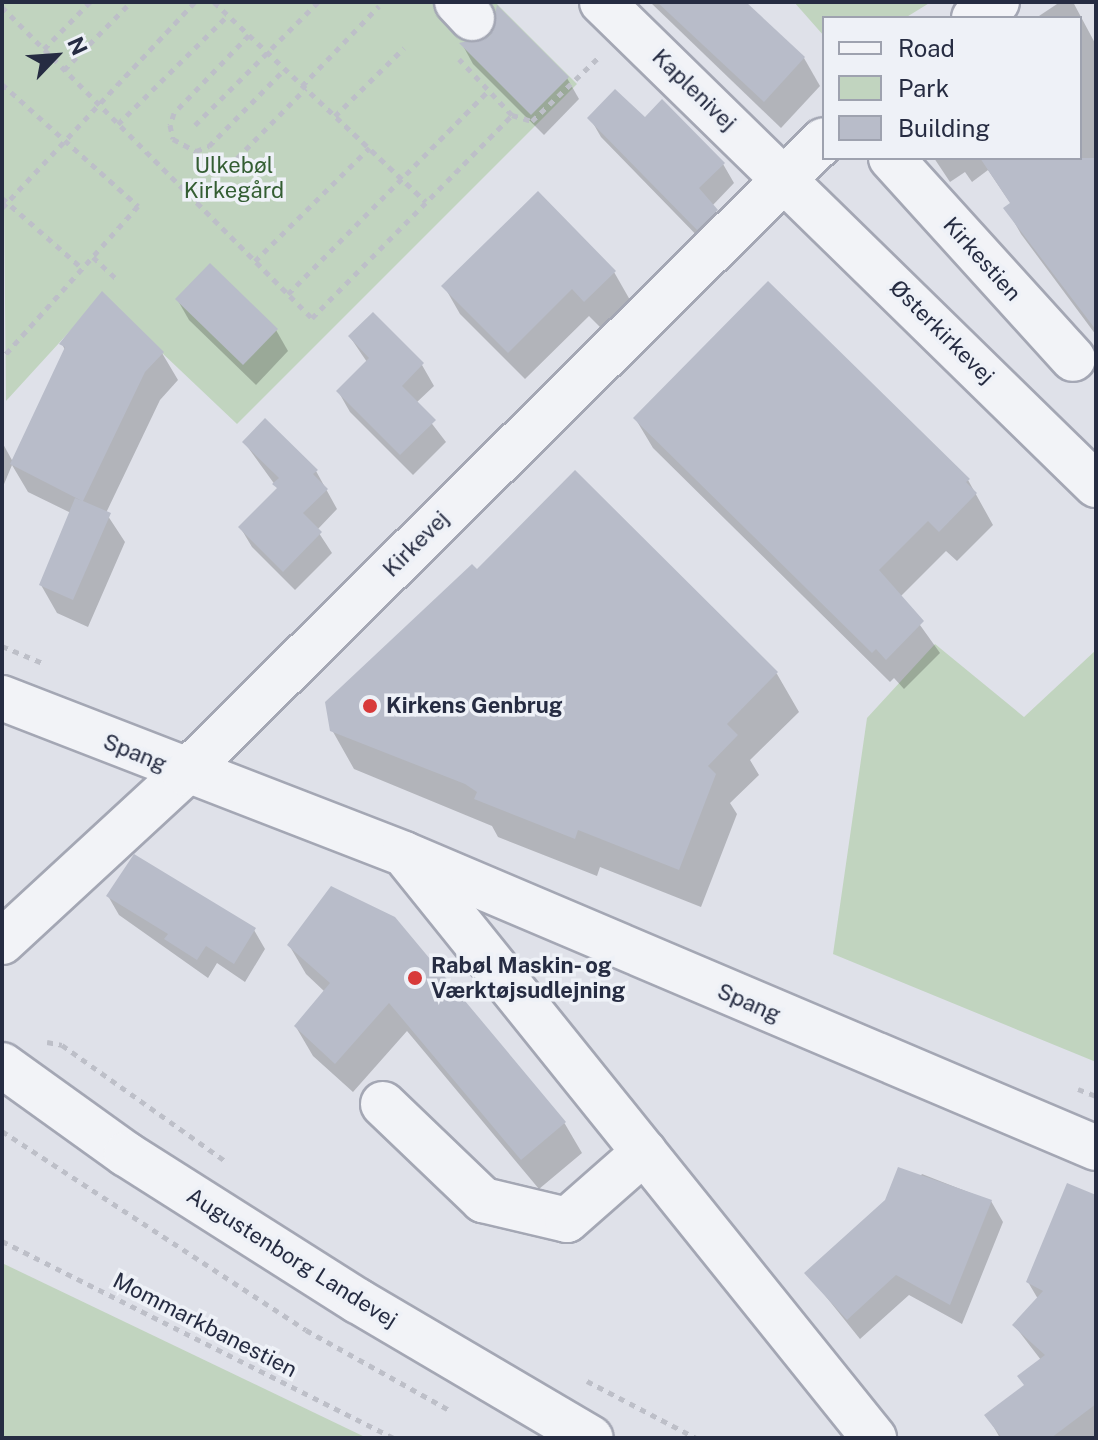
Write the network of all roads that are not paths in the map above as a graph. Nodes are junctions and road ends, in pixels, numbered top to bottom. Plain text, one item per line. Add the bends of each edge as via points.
1 (997, 2) edge
2 (616, 15) edge
3 (977, 16) edge
4 (822, 142) edge
5 (893, 160) edge
6 (787, 178) junction
7 (1073, 359) dead end
8 (1096, 485) edge
9 (2, 698) edge
10 (185, 773) junction
11 (404, 854) junction
12 (2, 942) edge
13 (17, 1052) edge
14 (383, 1104) dead end
15 (1096, 1148) edge
16 (644, 1152) junction
17 (591, 1438) edge
18 (874, 1438) edge

1 - 3 street
2 - 6 street, Kaplenivej
4 - 6 street, Kirkevej
5 - 7 street, Kirkestien
6 - 8 street, Østerkirkevej
6 - 10 street, Kirkevej
9 - 10 street, Spang
10 - 11 street, Spang
10 - 12 street, Kirkevej
11 - 15 street, Spang
11 - 16 street
13 - 17 street, Augustenborg Landevej via 126,1154
14 - 16 street via 483,1200 567,1220
16 - 18 street

